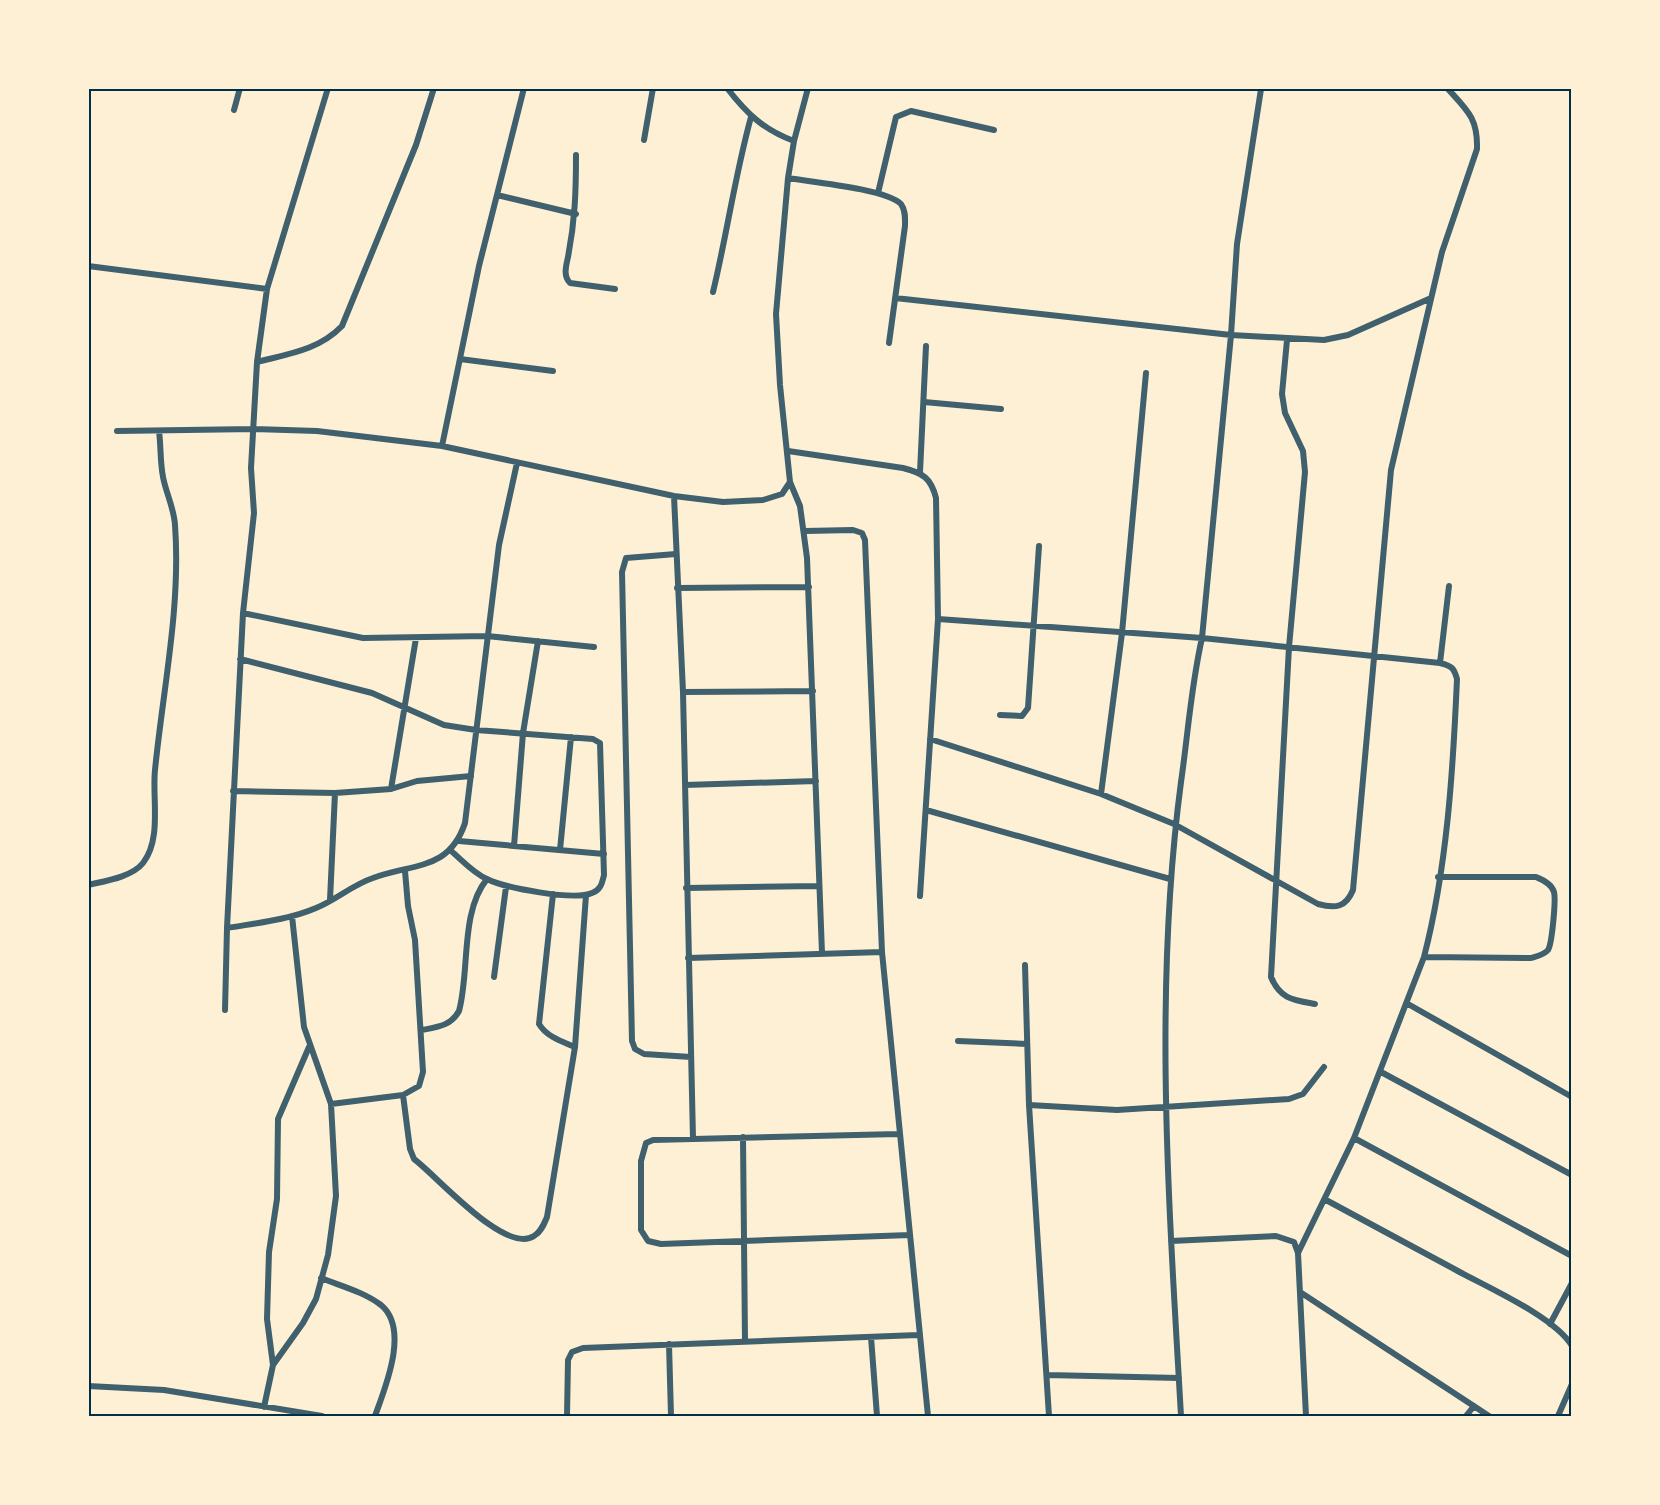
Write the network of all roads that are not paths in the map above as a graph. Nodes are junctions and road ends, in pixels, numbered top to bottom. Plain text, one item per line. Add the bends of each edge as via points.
1 (240, 88) edge
2 (328, 88) edge
3 (435, 88) edge
4 (524, 88) edge
5 (653, 88) edge
6 (727, 88) edge
7 (808, 88) edge
8 (1447, 88) edge
9 (1261, 89) edge
10 (234, 110) dead end
11 (751, 117) junction
12 (994, 130) dead end
13 (644, 140) dead end
14 (794, 141) junction
15 (576, 155) dead end
16 (788, 178) junction
17 (878, 193) junction
18 (497, 195) junction
19 (576, 214) junction
20 (88, 266) edge
21 (267, 289) junction
22 (615, 289) dead end
23 (713, 292) dead end
24 (895, 298) junction
25 (1431, 298) junction
26 (1231, 335) junction
27 (1287, 340) junction
28 (889, 343) dead end
29 (926, 346) dead end
30 (460, 359) junction
31 (258, 362) junction
32 (553, 371) dead end
33 (1146, 373) dead end
34 (924, 402) junction
35 (1001, 408) dead end
36 (254, 429) junction
37 (117, 431) dead end
38 (159, 431) junction
39 (442, 446) junction
40 (788, 451) junction
41 (517, 463) junction
42 (920, 472) junction
43 (790, 482) junction
44 (674, 496) junction
45 (806, 531) junction
46 (1039, 546) dead end
47 (676, 554) junction
48 (1449, 586) dead end
49 (809, 587) junction
50 (678, 588) junction
51 (243, 613) junction
52 (938, 619) junction
53 (1032, 626) junction
54 (1122, 633) junction
55 (487, 636) junction
56 (416, 638) junction
57 (1202, 638) junction
58 (538, 641) junction
59 (594, 647) dead end
60 (1289, 648) junction
61 (1375, 657) junction
62 (240, 659) junction
63 (1440, 663) junction
64 (813, 690) junction
65 (683, 692) junction
66 (406, 710) junction
67 (1000, 716) dead end
68 (476, 730) junction
69 (523, 733) junction
70 (571, 737) junction
71 (930, 739) junction
72 (471, 776) junction
73 (816, 781) junction
74 (685, 785) junction
75 (391, 789) junction
76 (233, 791) junction
77 (335, 793) junction
78 (1101, 794) junction
79 (926, 810) junction
80 (1174, 824) junction
81 (459, 841) junction
82 (514, 846) junction
83 (450, 850) junction
84 (560, 850) junction
85 (604, 854) junction
86 (405, 871) junction
87 (1438, 877) junction
88 (487, 879) junction
89 (1170, 879) junction
90 (1276, 881) junction
91 (88, 885) edge
92 (819, 886) junction
93 (506, 887) junction
94 (686, 888) junction
95 (553, 894) junction
96 (586, 895) junction
97 (921, 896) dead end
98 (330, 900) junction
99 (291, 916) junction
100 (226, 928) junction
101 (882, 952) junction
102 (822, 953) junction
103 (1424, 957) junction
104 (688, 958) junction
105 (1025, 965) dead end
106 (494, 976) dead end
107 (1315, 1004) dead end
108 (1408, 1004) junction
109 (225, 1010) dead end
110 (422, 1030) junction
111 (958, 1041) dead end
112 (1027, 1044) junction
113 (309, 1047) junction
114 (575, 1047) junction
115 (691, 1057) junction
116 (1324, 1066) dead end
117 (1381, 1072) junction
118 (403, 1095) junction
119 (1572, 1097) edge
120 (331, 1104) junction
121 (1029, 1105) junction
122 (1165, 1105) junction
123 (898, 1134) junction
124 (743, 1137) junction
125 (1354, 1138) junction
126 (693, 1139) junction
127 (1572, 1175) edge
128 (1326, 1200) junction
129 (910, 1235) junction
130 (743, 1241) junction
131 (1171, 1241) junction
132 (1298, 1253) junction
133 (1572, 1256) edge
134 (321, 1278) junction
135 (1572, 1283) edge
136 (1300, 1292) junction
137 (1551, 1324) junction
138 (918, 1335) junction
139 (872, 1337) junction
140 (745, 1341) junction
141 (669, 1344) junction
142 (1572, 1346) edge
143 (273, 1365) junction
144 (1047, 1376) junction
145 (1179, 1378) junction
146 (1572, 1384) edge
147 (88, 1386) edge
148 (1474, 1406) junction
149 (264, 1407) junction
150 (322, 1416) edge
151 (375, 1416) edge
152 (567, 1416) edge
153 (671, 1416) edge
154 (877, 1416) edge
155 (928, 1416) edge
156 (1049, 1416) edge
157 (1181, 1416) edge
158 (1306, 1416) edge
159 (1466, 1416) edge
160 (1489, 1416) edge
161 (1558, 1416) edge

1 - 10 street
2 - 21 street
3 - 31 street via 416,145 342,326 330,339 314,347
4 - 18 street
5 - 13 street
6 - 11 street
7 - 14 street
8 - 25 street via 1472,115 1478,133 1477,149 1450,223
9 - 26 street via 1237,244
11 - 14 street via 773,133
11 - 23 street
12 - 17 street via 903,112 896,117
14 - 16 street
15 - 19 street
16 - 17 street
16 - 40 street via 776,314
17 - 24 street via 894,199 906,214
18 - 19 street
18 - 30 street
19 - 22 street via 566,279 570,283
20 - 21 street
21 - 31 street
24 - 26 street
24 - 28 street
25 - 27 street via 1348,335 1324,340
25 - 61 street via 1391,470
26 - 27 street
26 - 57 street
27 - 60 street via 1282,394 1285,413 1303,451 1305,472
29 - 34 street
30 - 32 street
30 - 39 street
31 - 36 street
33 - 54 street
34 - 35 street
34 - 42 street
36 - 38 street
36 - 39 street via 317,431
36 - 51 street via 254,513
37 - 38 street
38 - 91 street via 162,474 175,526 176,577 153,782 153,836 150,852 133,871
39 - 41 street
40 - 42 street
40 - 43 street
41 - 44 street
41 - 55 street via 503,521
42 - 52 street via 929,478 936,498
43 - 44 street via 782,494 763,500 723,502
43 - 45 street
44 - 47 street
45 - 49 street
45 - 101 street via 853,530 862,533 865,540
46 - 53 street
47 - 50 street
47 - 115 street via 626,558 622,572 632,1041 635,1049 645,1054
48 - 63 street
49 - 50 street
49 - 64 street
50 - 65 street
51 - 56 street via 363,638
51 - 62 street
52 - 53 street
52 - 71 street
53 - 54 street
53 - 67 street via 1028,708 1022,716
54 - 57 street
54 - 78 street
55 - 56 street
55 - 58 street
55 - 68 street
56 - 66 street
57 - 60 street
57 - 80 street
58 - 59 street
58 - 69 street
60 - 61 street
60 - 90 street
61 - 63 street
61 - 90 street via 1353,890 1348,901 1330,908
62 - 66 street via 372,693
62 - 76 street
63 - 87 street via 1451,666 1457,680 1451,774
64 - 65 street
64 - 73 street
65 - 74 street
66 - 68 street via 444,725
66 - 75 street
68 - 69 street
68 - 72 street
69 - 70 street
69 - 82 street
70 - 84 street
70 - 85 street via 600,743
71 - 78 street
71 - 79 street
72 - 75 street via 417,781
72 - 81 street
73 - 74 street
73 - 92 street
74 - 94 street
75 - 77 street
76 - 77 street
76 - 100 street
77 - 98 street
78 - 80 street
79 - 89 street
79 - 97 street
80 - 89 street
80 - 90 street
81 - 82 street
81 - 83 street
82 - 84 street
83 - 86 street
83 - 88 street
84 - 85 street
85 - 96 street via 601,887
86 - 98 street via 375,877
86 - 110 street via 416,940
87 - 103 street
87 - 103 street via 1536,877 1548,883 1554,892 1552,938 1550,948 1531,958
88 - 93 street
88 - 110 street via 475,897 459,1011 447,1024
89 - 122 street
90 - 107 street via 1271,976 1276,990 1286,997
92 - 94 street
92 - 102 street
93 - 95 street
93 - 106 street
94 - 104 street
95 - 96 street
95 - 114 street via 539,1024 543,1032
96 - 114 street
98 - 99 street
99 - 100 street
99 - 113 street
100 - 109 street
101 - 102 street
101 - 123 street
102 - 104 street
103 - 108 street
104 - 115 street
105 - 112 street
108 - 117 street
108 - 119 street
110 - 118 street via 423,1072 419,1086
111 - 112 street
112 - 121 street
113 - 120 street
113 - 143 street via 278,1119 277,1199 267,1294
114 - 118 street via 547,1217 533,1238 523,1240 498,1232 414,1159
115 - 126 street
116 - 122 street via 1303,1094 1289,1099
117 - 125 street
117 - 127 street
118 - 120 street
120 - 134 street via 336,1196
121 - 122 street via 1082,1110
121 - 144 street
122 - 131 street
123 - 124 street
123 - 129 street
124 - 126 street
124 - 130 street
125 - 128 street
125 - 133 street
126 - 130 street via 646,1143 641,1161 641,1230 648,1241 662,1244
128 - 132 street
128 - 137 street
129 - 130 street
129 - 138 street
130 - 140 street
131 - 132 street via 1276,1236 1294,1242
131 - 145 street
132 - 136 street
134 - 143 street via 316,1299 303,1323
134 - 151 street via 368,1296 384,1307 392,1321 393,1356
135 - 137 street
136 - 148 street
136 - 158 street
137 - 142 street
138 - 139 street
138 - 155 street
139 - 140 street
139 - 154 street
140 - 141 street
141 - 152 street via 572,1352 568,1360
141 - 153 street
143 - 149 street
144 - 145 street
144 - 156 street
145 - 157 street
146 - 161 street
147 - 149 street via 164,1390
148 - 159 street
148 - 160 street
149 - 150 street

